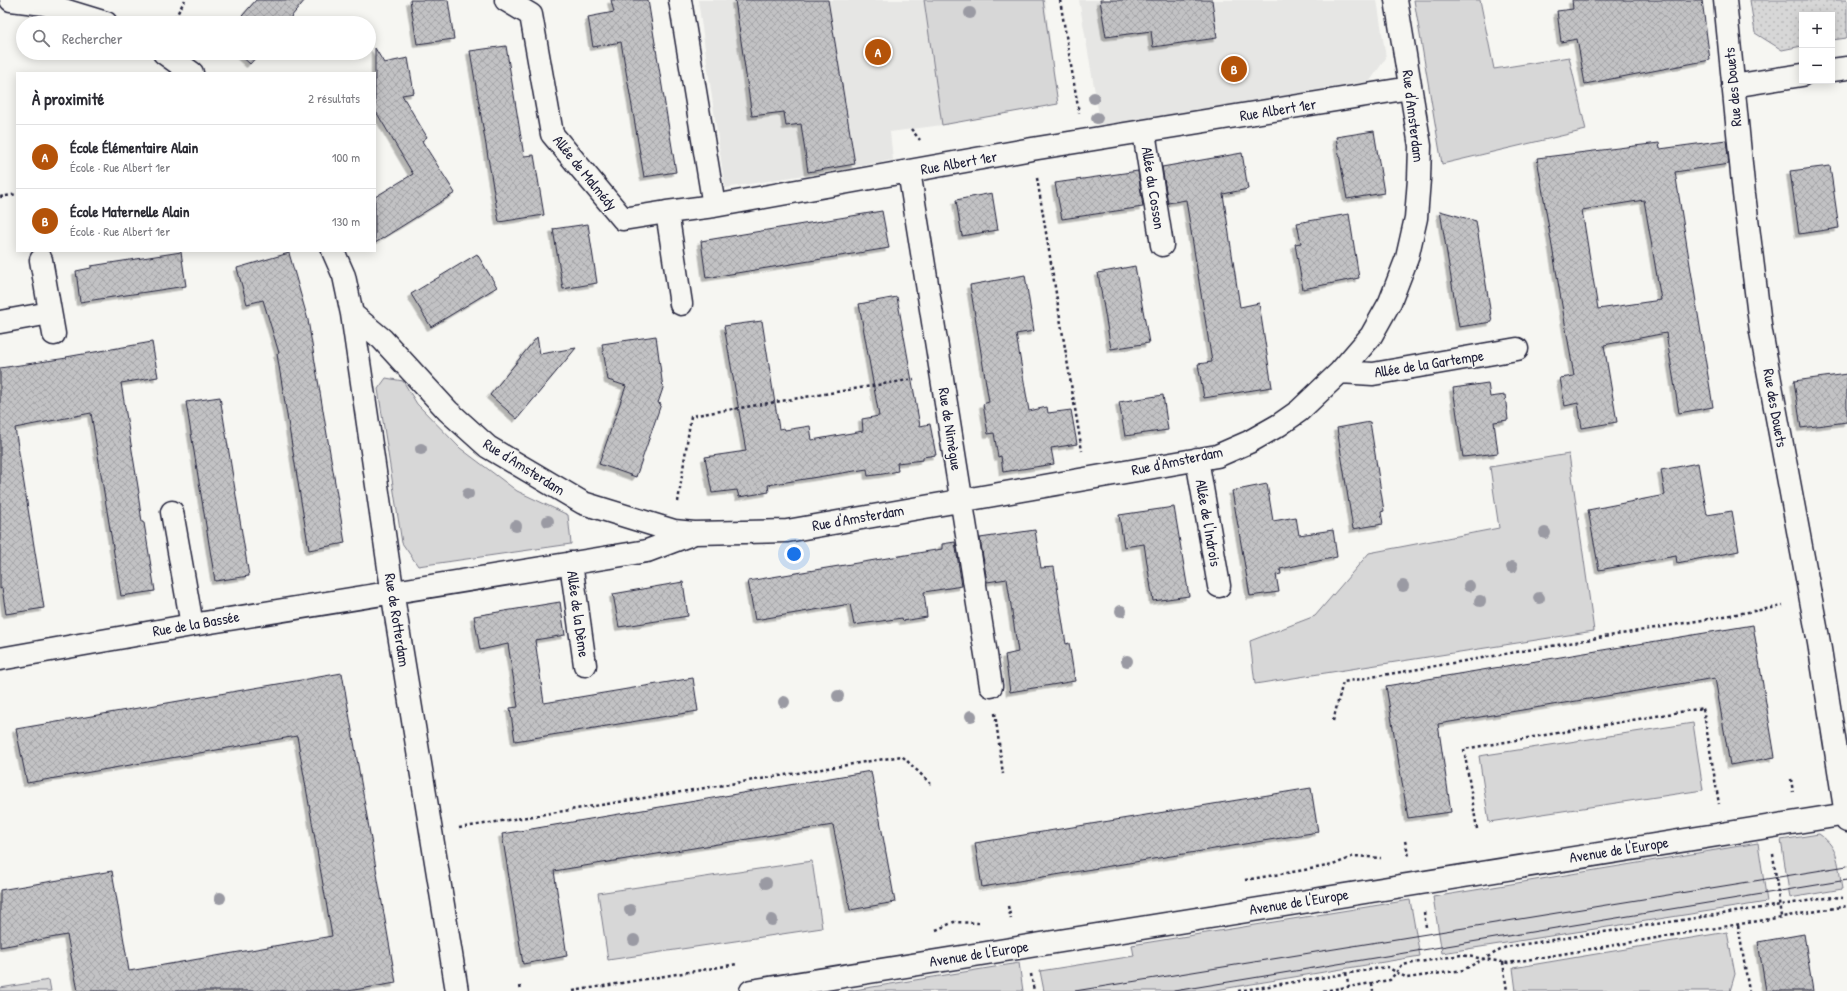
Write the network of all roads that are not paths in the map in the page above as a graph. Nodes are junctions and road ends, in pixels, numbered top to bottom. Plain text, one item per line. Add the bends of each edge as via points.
1 (11, 0) edge
2 (506, 0) edge
3 (680, 0) edge
4 (1396, 0) edge
5 (1725, 0) edge
6 (83, 16) edge
7 (174, 60) edge
8 (1847, 68) edge
9 (1835, 70) edge
10 (191, 72) edge
11 (1799, 75) edge
12 (1733, 86) junction
13 (1410, 88) junction
14 (1144, 132) junction
15 (909, 171) junction
16 (714, 206) junction
17 (667, 212) junction
18 (1162, 245) dead end
19 (333, 252) edge
20 (41, 260) dead end
21 (682, 304) dead end
22 (352, 314) junction
23 (0, 322) edge
24 (1517, 350) dead end
25 (1340, 372) junction
26 (1197, 459) junction
27 (961, 500) junction
28 (172, 512) dead end
29 (684, 532) junction
30 (571, 563) junction
31 (1219, 586) dead end
32 (393, 592) junction
33 (192, 624) junction
34 (0, 659) edge
35 (585, 665) dead end
36 (991, 686) road end
37 (1847, 816) edge
38 (457, 991) edge
39 (751, 991) edge

1 - 6 street via 44,4
2 - 17 street, Allée de Malmédy via 531,15 552,134 623,219
3 - 16 street
4 - 13 street, Rue d'Amsterdam
5 - 12 street, Rue des Douets
7 - 10 street
8 - 9 street
11 - 12 street
12 - 37 street, Rue des Douets via 1761,332 1819,643
13 - 14 street, Rue Albert 1er
13 - 25 street, Rue d'Amsterdam via 1420,146 1416,218 1407,258 1390,302 1371,336
14 - 15 street, Rue Albert 1er
14 - 18 street, Allée du Cosson
15 - 16 street, Rue Albert 1er
15 - 27 street, Rue de Nimègue
16 - 17 street, Allée de Malmédy
17 - 21 street
19 - 22 street, Rue de Rotterdam via 344,276
20 - 23 street via 52,324
22 - 29 street, Rue d'Amsterdam via 382,339 448,411 488,447 583,503
22 - 32 street, Rue de Rotterdam
24 - 25 street, Allée de la Gartempe via 1373,374
25 - 26 street, Rue d'Amsterdam via 1299,411 1279,425 1217,456
26 - 27 street, Rue d'Amsterdam
26 - 31 street, Allée de l'Indrois
27 - 29 street, Rue d'Amsterdam via 787,531
27 - 36 street, Rue de Nimègue
28 - 33 street
29 - 30 street, Rue d'Amsterdam via 647,551
30 - 32 street, Rue d'Amsterdam
30 - 35 street, Allée de la Dème
32 - 33 street, Rue de la Bassée
32 - 38 street, Rue de Rotterdam
33 - 34 street, Rue de la Bassée
37 - 39 street, Avenue de l'Europe

